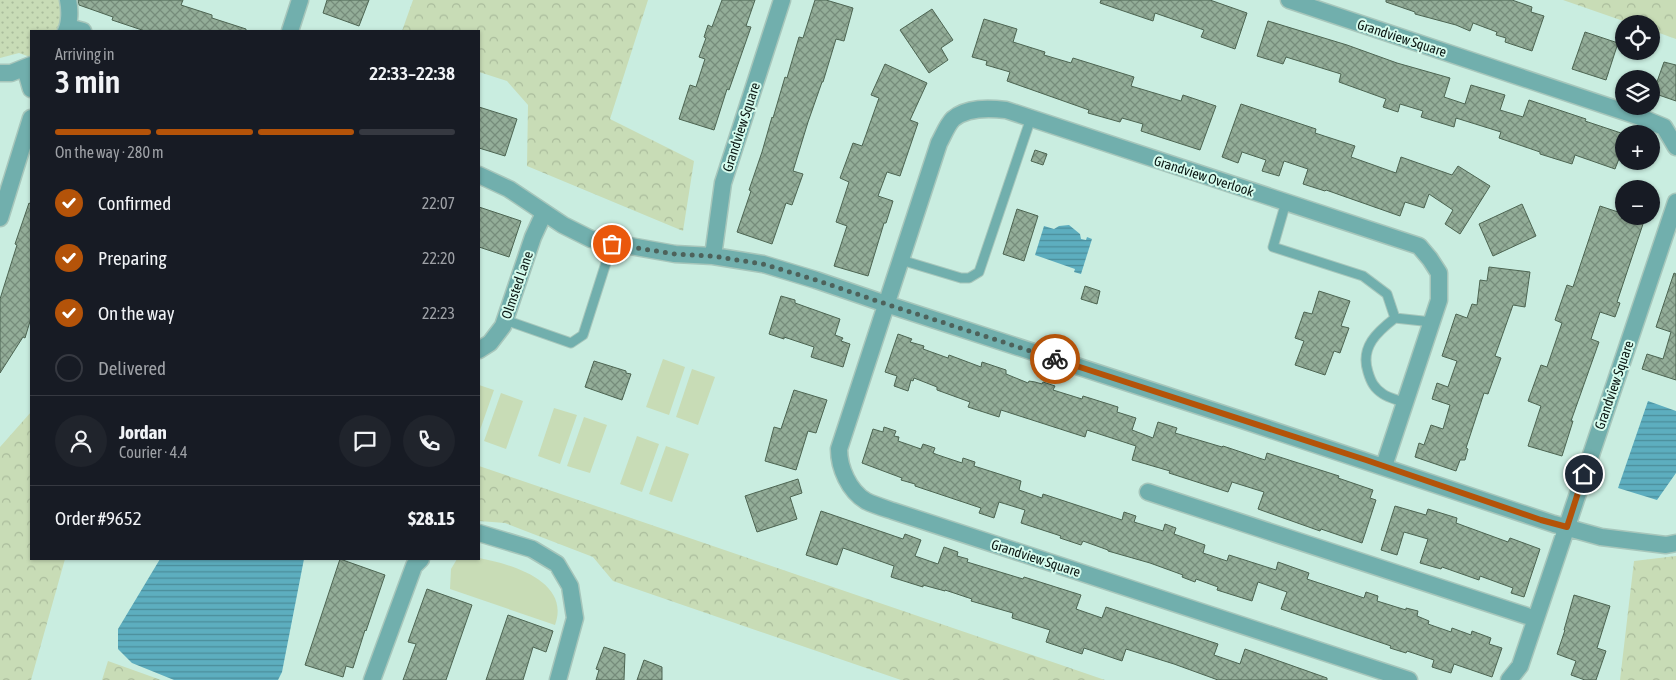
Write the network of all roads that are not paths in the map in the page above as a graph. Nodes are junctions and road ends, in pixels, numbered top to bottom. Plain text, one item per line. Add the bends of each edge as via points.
1 (68, 0) edge
2 (300, 0) edge
3 (782, 0) edge
4 (1289, 0) edge
5 (72, 30) edge
6 (290, 30) edge
7 (28, 66) edge
8 (0, 73) edge
9 (30, 81) edge
10 (1031, 118) junction
11 (30, 121) edge
12 (1676, 147) edge
13 (480, 175) edge
14 (6, 183) edge
15 (1286, 202) junction
16 (1676, 202) edge
17 (544, 213) junction
18 (0, 218) edge
19 (612, 244) junction
20 (712, 256) junction
21 (901, 260) junction
22 (886, 304) junction
23 (1395, 318) junction
24 (504, 320) junction
25 (1432, 322) junction
26 (480, 349) edge
27 (1405, 403) junction
28 (1384, 466) junction
29 (1148, 492) dead end
30 (1567, 527) junction
31 (480, 533) edge
32 (1676, 543) edge
33 (420, 560) edge
34 (1531, 620) junction
35 (372, 680) edge
36 (558, 680) edge
37 (1409, 680) edge
38 (1509, 680) edge

1 - 5 street
2 - 6 street
3 - 20 street, Grandview Square via 723,183
4 - 12 street, Grandview Square via 1640,117 1664,127
7 - 8 street
7 - 9 street
10 - 15 street, Grandview Overlook
10 - 21 street, Grandview Overlook via 989,108 969,111 953,120 939,143
10 - 21 lane via 978,272 969,278 961,278
11 - 14 street
13 - 17 street
14 - 18 street
15 - 23 lane via 1273,247 1363,276 1387,294
15 - 25 street, Grandview Overlook via 1419,246 1439,273 1439,300
16 - 30 street, Grandview Square
17 - 19 street via 592,240
17 - 24 street, Olmsted Lane
19 - 20 street
19 - 24 lane via 583,335 571,343
20 - 22 street via 763,264
21 - 22 street, Grandview Overlook
22 - 28 street
22 - 37 street, Grandview Square via 839,449 845,475 860,497 893,511
23 - 25 lane
23 - 27 lane via 1378,330 1368,344 1367,368 1372,385 1384,395
24 - 26 street, Olmsted Lane via 490,343
25 - 27 street, Grandview Overlook
27 - 28 street, Grandview Overlook
28 - 30 street
29 - 34 street
30 - 32 street via 1601,536 1666,545
30 - 34 street, Grandview Square
31 - 36 street via 532,549 557,564 570,586 575,618
33 - 35 street via 414,566
34 - 38 street, Grandview Square via 1520,666

